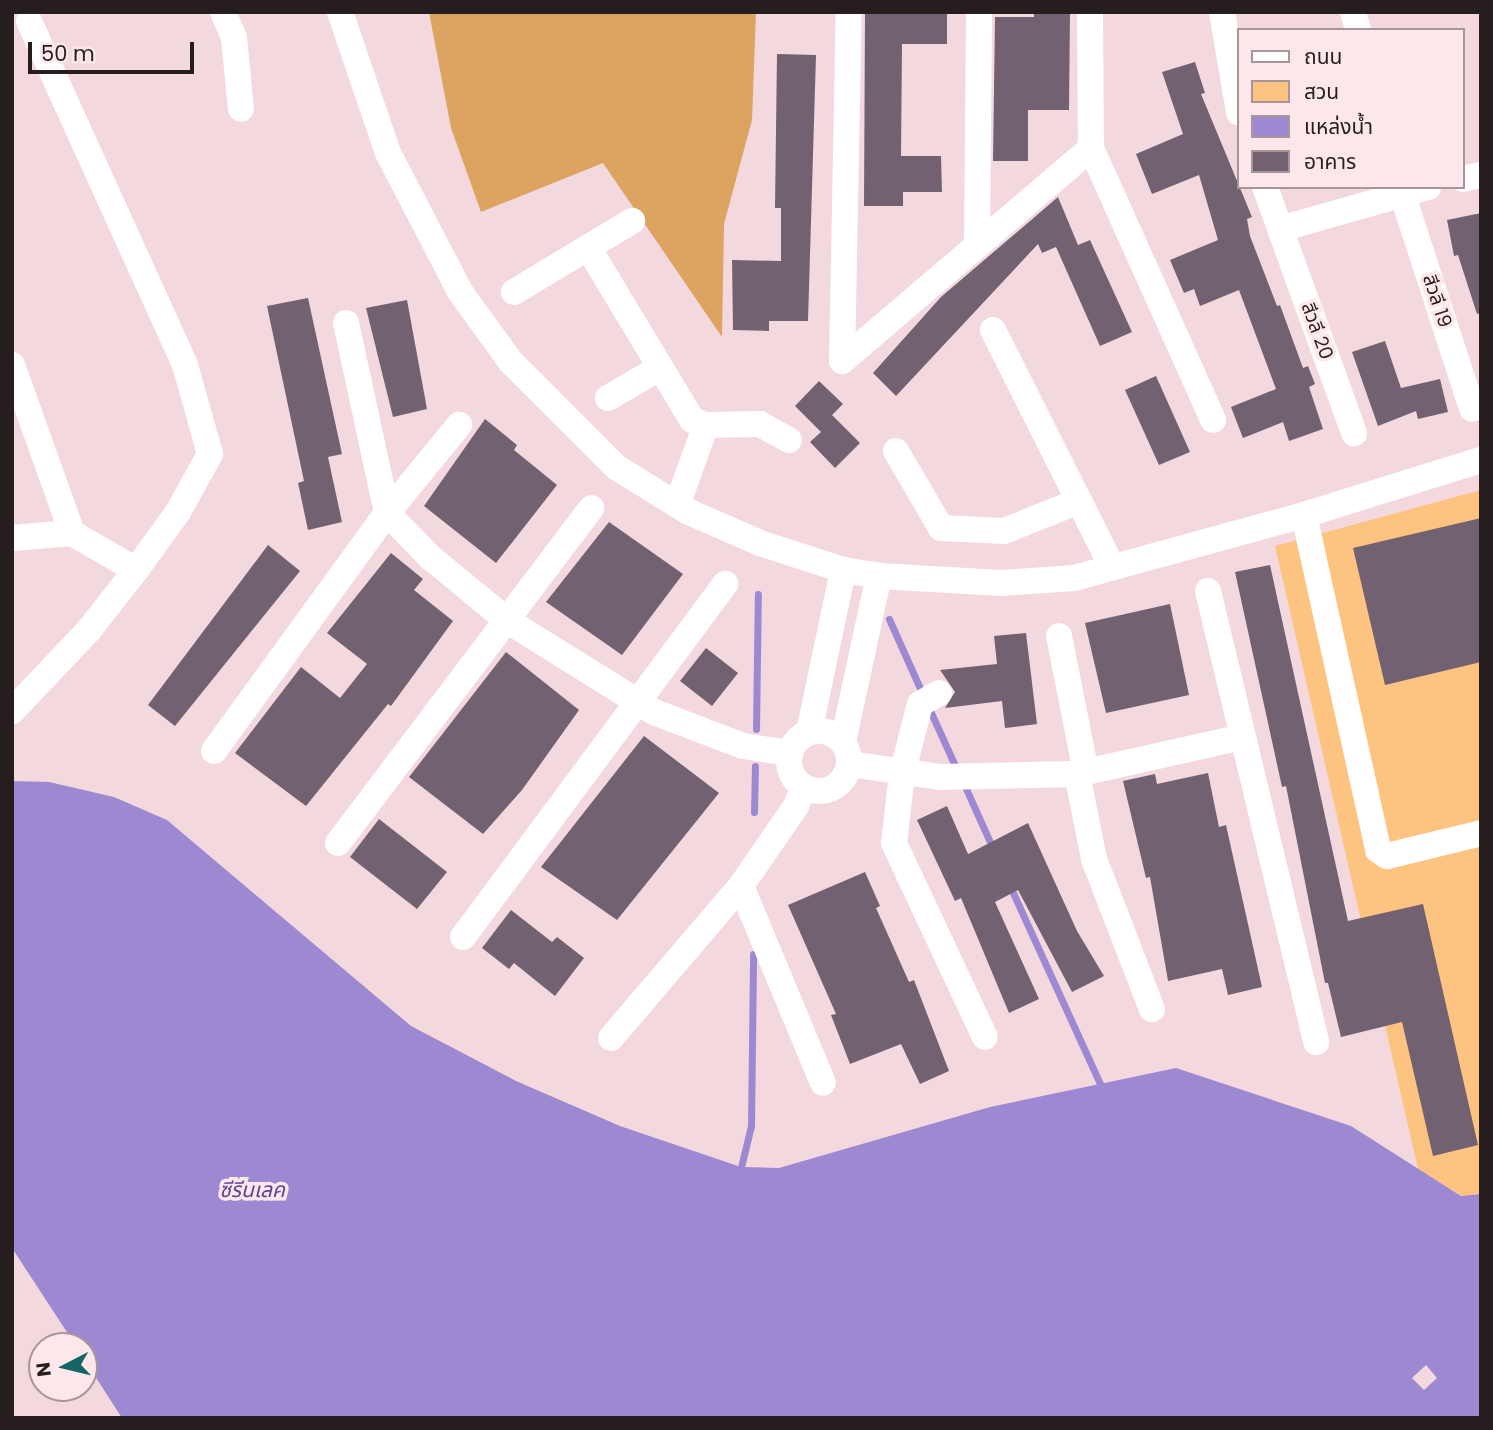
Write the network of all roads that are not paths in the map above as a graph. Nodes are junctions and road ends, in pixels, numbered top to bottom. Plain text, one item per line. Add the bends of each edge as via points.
1 (223, 12) edge
2 (340, 12) edge
3 (849, 12) edge
4 (979, 12) edge
5 (1090, 12) edge
6 (1222, 12) edge
7 (29, 21) dead end
8 (1238, 107) edge
9 (241, 109) dead end
10 (1091, 148) junction
11 (1266, 189) edge
12 (1401, 190) edge
13 (632, 221) dead end
14 (1280, 229) junction
15 (977, 246) junction
16 (589, 249) junction
17 (514, 292) dead end
18 (346, 323) dead end
19 (993, 330) dead end
20 (12, 365) edge
21 (661, 368) junction
22 (608, 398) dead end
23 (1472, 409) dead end
24 (1213, 420) dead end
25 (459, 425) dead end
26 (706, 425) junction
27 (1354, 433) dead end
28 (789, 440) dead end
29 (896, 451) dead end
30 (1481, 460) edge
31 (1079, 501) junction
32 (677, 505) junction
33 (591, 508) dead end
34 (387, 513) junction
35 (1304, 516) junction
36 (72, 533) junction
37 (12, 538) edge
38 (1112, 567) junction
39 (136, 570) junction
40 (843, 570) junction
41 (879, 576) junction
42 (725, 584) dead end
43 (1208, 591) dead end
44 (508, 621) junction
45 (1059, 636) dead end
46 (930, 698) dead end
47 (639, 701) junction
48 (12, 711) edge
49 (809, 733) junction
50 (1243, 737) junction
51 (214, 751) dead end
52 (790, 753) junction
53 (846, 753) junction
54 (1081, 773) junction
55 (902, 774) junction
56 (803, 788) junction
57 (1481, 834) edge
58 (338, 843) dead end
59 (743, 882) junction
60 (463, 936) dead end
61 (1152, 1009) dead end
62 (985, 1037) dead end
63 (611, 1038) dead end
64 (1316, 1042) dead end
65 (822, 1083) dead end

1 - 9 street via 234,38
2 - 32 street via 388,153 461,293 511,362 556,410 616,467
3 - 15 street via 842,361
4 - 15 street
5 - 10 street
6 - 8 street
7 - 39 street via 185,365 210,454 178,512
10 - 15 street
10 - 24 street
11 - 14 street, สีวลี 20
12 - 14 street
12 - 23 street, สีวลี 19
13 - 16 street
14 - 27 street, สีวลี 20
16 - 17 street
16 - 21 street
18 - 34 street
19 - 31 street
20 - 36 street
21 - 22 street
21 - 26 street via 692,420
25 - 34 street
26 - 28 street via 760,424
26 - 32 street
29 - 31 street via 941,528 1004,531
30 - 35 street
31 - 38 street
32 - 40 street via 760,543
33 - 44 street
34 - 44 street
34 - 51 street
35 - 38 street
35 - 57 street via 1378,850 1387,856
36 - 37 street
36 - 39 street
38 - 41 street via 1074,578 1001,583
39 - 48 street via 89,630
40 - 41 street
40 - 49 street
41 - 53 street
42 - 47 street
43 - 50 street
44 - 47 street
44 - 58 street
45 - 54 street
46 - 55 street
47 - 52 street via 697,731 743,746
47 - 60 street
49 - 52 street
49 - 53 street via 828,732
50 - 54 street
50 - 64 street
52 - 56 street via 791,773
53 - 55 street
53 - 56 street via 841,783 813,792
54 - 55 street
54 - 61 street via 1094,859
55 - 62 street via 894,842
56 - 59 street
59 - 63 street
59 - 65 street

